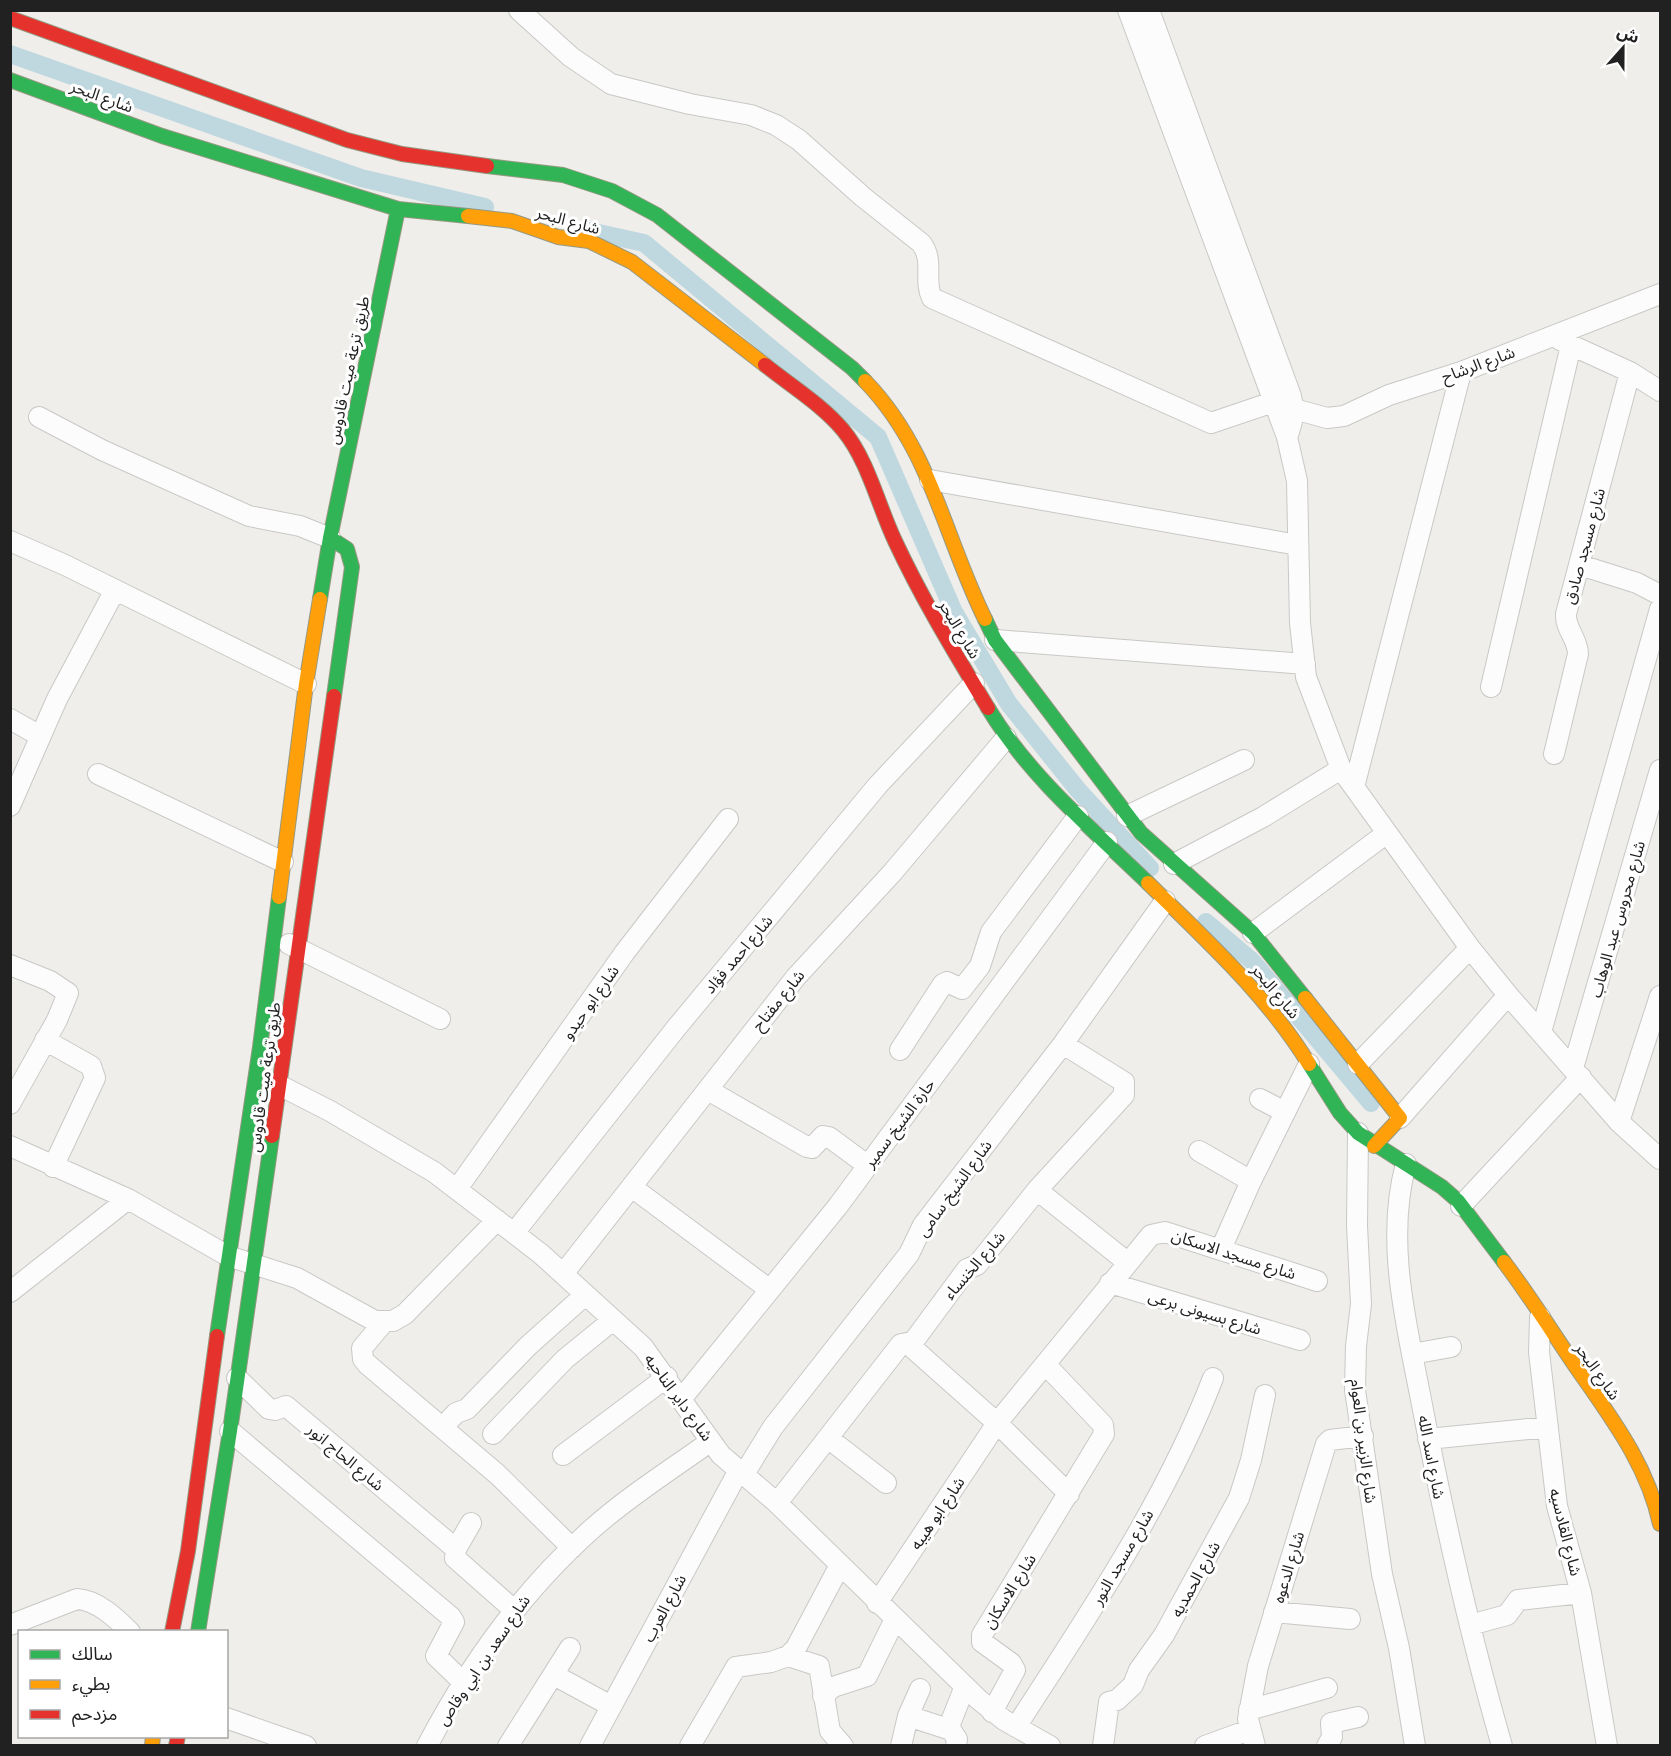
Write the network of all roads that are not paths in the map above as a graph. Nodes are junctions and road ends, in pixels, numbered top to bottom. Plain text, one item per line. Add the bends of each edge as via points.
1 (519, 10) edge
2 (1128, 10) edge
3 (1149, 10) edge
4 (10, 18) edge
5 (10, 80) edge
6 (398, 209) junction
7 (1660, 294) edge
8 (1552, 337) junction
9 (1571, 345) junction
10 (1461, 372) junction
11 (1630, 372) junction
12 (1660, 391) edge
13 (1273, 402) junction
14 (1294, 409) junction
15 (39, 417) dead end
16 (1287, 437) junction
17 (930, 480) junction
18 (330, 538) junction
19 (10, 541) edge
20 (1298, 545) junction
21 (1580, 565) junction
22 (115, 591) junction
23 (1660, 595) edge
24 (1660, 609) edge
25 (995, 640) junction
26 (1305, 664) junction
27 (974, 683) junction
28 (306, 684) junction
29 (1491, 687) dead end
30 (10, 719) edge
31 (40, 736) junction
32 (1006, 738) junction
33 (1554, 754) dead end
34 (1244, 760) dead end
35 (1341, 769) junction
36 (1660, 770) edge
37 (98, 774) dead end
38 (1353, 787) junction
39 (10, 806) edge
40 (1078, 816) junction
41 (1127, 816) junction
42 (728, 819) dead end
43 (1387, 833) junction
44 (1107, 842) junction
45 (284, 862) junction
46 (1174, 864) junction
47 (1165, 901) junction
48 (1254, 933) junction
49 (274, 937) junction
50 (1470, 948) junction
51 (298, 949) junction
52 (10, 965) edge
53 (1275, 987) junction
54 (1508, 995) junction
55 (1660, 996) edge
56 (440, 1019) dead end
57 (1541, 1032) junction
58 (45, 1040) junction
59 (1063, 1044) junction
60 (260, 1047) junction
61 (900, 1050) dead end
62 (284, 1053) junction
63 (1309, 1064) junction
64 (1358, 1064) junction
65 (1577, 1073) junction
66 (279, 1085) junction
67 (708, 1090) junction
68 (1260, 1099) dead end
69 (10, 1104) edge
70 (1286, 1112) junction
71 (1400, 1118) junction
72 (1619, 1122) junction
73 (1358, 1133) junction
74 (10, 1146) edge
75 (1374, 1146) junction
76 (1199, 1151) dead end
77 (1660, 1159) edge
78 (1406, 1164) junction
79 (867, 1165) junction
80 (52, 1167) junction
81 (1251, 1181) junction
82 (633, 1188) junction
83 (457, 1189) junction
84 (1037, 1190) junction
85 (128, 1199) junction
86 (1461, 1206) junction
87 (497, 1220) junction
88 (514, 1233) junction
89 (1221, 1249) junction
90 (228, 1256) junction
91 (254, 1262) junction
92 (1127, 1262) junction
93 (563, 1274) junction
94 (1317, 1281) dead end
95 (1110, 1284) junction
96 (770, 1290) junction
97 (10, 1293) edge
98 (585, 1295) junction
99 (1540, 1317) junction
100 (613, 1320) junction
101 (384, 1322) junction
102 (1300, 1340) dead end
103 (907, 1343) junction
104 (1451, 1347) dead end
105 (1412, 1354) junction
106 (1045, 1364) junction
107 (667, 1377) junction
108 (237, 1378) junction
109 (1213, 1378) dead end
110 (1265, 1395) dead end
111 (682, 1398) junction
112 (997, 1423) junction
113 (443, 1427) junction
114 (1548, 1427) junction
115 (230, 1431) junction
116 (493, 1434) dead end
117 (1363, 1436) junction
118 (828, 1438) junction
119 (1428, 1439) junction
120 (711, 1441) junction
121 (563, 1455) dead end
122 (741, 1472) junction
123 (886, 1483) dead end
124 (1069, 1494) junction
125 (777, 1503) junction
126 (471, 1523) dead end
127 (1660, 1524) edge
128 (572, 1548) junction
129 (456, 1549) junction
130 (839, 1567) junction
131 (1581, 1593) junction
132 (877, 1603) junction
133 (514, 1610) junction
134 (1274, 1612) junction
135 (895, 1619) junction
136 (1350, 1619) dead end
137 (1470, 1624) junction
138 (10, 1625) edge
139 (127, 1630) edge
140 (172, 1630) edge
141 (198, 1630) edge
142 (570, 1648) dead end
143 (788, 1656) junction
144 (554, 1675) junction
145 (464, 1683) junction
146 (965, 1686) junction
147 (1327, 1688) dead end
148 (920, 1689) dead end
149 (823, 1696) junction
150 (611, 1706) junction
151 (1249, 1710) junction
152 (992, 1712) junction
153 (908, 1716) junction
154 (1358, 1717) dead end
155 (228, 1719) edge
156 (1016, 1727) junction
157 (953, 1738) edge
158 (1252, 1738) edge
159 (306, 1746) edge
160 (427, 1746) edge
161 (508, 1746) edge
162 (590, 1746) edge
163 (690, 1746) edge
164 (843, 1746) edge
165 (900, 1746) edge
166 (1050, 1746) edge
167 (1103, 1746) edge
168 (1205, 1746) edge
169 (1327, 1746) edge
170 (1415, 1746) edge
171 (1502, 1746) edge
172 (1607, 1746) edge

1 - 13 street via 570,57 611,84 690,105 751,115 799,140 921,243 927,251 927,288 932,298 1211,423
2 - 13 street
3 - 14 street
4 - 17 street, شارع البحر via 347,140 457,163 563,175 612,191 657,215 852,368 884,401
5 - 6 street, شارع البحر via 162,136
6 - 18 street, طريق ترعة ميت قادوس
6 - 27 street, شارع البحر via 512,221 608,248 632,262 824,411 856,449 918,590
7 - 8 street, شارع الرشاح
8 - 9 street
8 - 10 street, شارع الرشاح
9 - 11 street
9 - 29 street
10 - 14 street, شارع الرشاح via 1398,391 1344,416 1327,418
10 - 38 street
11 - 12 street
11 - 21 street, شارع مسجد صادق
13 - 16 street
14 - 16 street
15 - 18 street via 249,516 300,526
16 - 20 street via 1297,481
17 - 20 street
17 - 25 street, شارع البحر via 969,587
18 - 28 street, طريق ترعة ميت قادوس
18 - 51 street, طريق ترعة ميت قادوس via 352,552 352,567
19 - 22 street
20 - 26 street
21 - 23 street via 1637,583
21 - 33 street, شارع مسجد صادق via 1566,620 1578,654
22 - 28 street
22 - 31 street
24 - 57 street
25 - 26 street
25 - 41 street, شارع البحر
26 - 35 street via 1306,677
27 - 32 street, شارع البحر
27 - 88 street, شارع احمد فؤاد via 878,785 677,1027
28 - 45 street, طريق ترعة ميت قادوس
30 - 31 street
31 - 39 street
32 - 40 street, شارع البحر
32 - 67 street, شارع مفتاح via 892,873 796,977
34 - 41 street
35 - 38 street
35 - 46 street via 1263,818
36 - 65 street, شارع محروس عبد الوهاب
37 - 45 street
38 - 43 street
40 - 44 street, شارع البحر
40 - 61 street via 991,932 976,971 962,989 944,984
41 - 46 street, شارع البحر
42 - 83 street, شارع ابو حيدو via 626,952
43 - 48 street
43 - 50 street
44 - 47 street, شارع البحر
44 - 79 street, حارة الشيخ سمير
45 - 49 street, طريق ترعة ميت قادوس
46 - 48 street, شارع البحر
47 - 53 street, شارع البحر via 1229,962
47 - 59 street, شارع الشيخ سامى
48 - 53 street, شارع البحر
49 - 51 street
49 - 60 street, طريق ترعة ميت قادوس
50 - 54 street
50 - 64 street
51 - 56 street
51 - 62 street, طريق ترعة ميت قادوس
52 - 58 street via 68,993
53 - 63 street, شارع البحر via 1286,1027
53 - 64 street, شارع البحر
54 - 57 street
54 - 71 street
55 - 72 street
57 - 65 street
58 - 69 street
58 - 80 street via 91,1066 95,1078
59 - 84 street, شارع الخنساء via 1124,1082 1126,1090
59 - 122 street, شارع الشيخ سامى via 923,1225 909,1254
60 - 62 street
60 - 90 street, طريق ترعة ميت قادوس
62 - 66 street, طريق ترعة ميت قادوس
63 - 70 street
63 - 73 street, شارع البحر via 1340,1113
64 - 71 street, شارع البحر
65 - 72 street
65 - 86 street
66 - 83 street, شارع داير الناحيه via 371,1134
66 - 91 street, طريق ترعة ميت قادوس
67 - 79 street via 807,1147 812,1148 823,1136 829,1137
67 - 82 street, شارع مفتاح
68 - 70 street
70 - 81 street
71 - 75 street
72 - 77 street
73 - 75 street, شارع البحر
73 - 117 street, شارع الزبير بن العوام via 1360,1304 1355,1390
74 - 80 street
75 - 78 street, شارع البحر
76 - 81 street
78 - 86 street, شارع البحر
78 - 105 street, شارع اسد الله via 1396,1216
79 - 96 street, حارة الشيخ سمير
80 - 85 street
81 - 89 street
82 - 93 street, شارع مفتاح
82 - 96 street
83 - 87 street, شارع داير الناحيه
84 - 92 street
84 - 103 street, شارع الخنساء via 977,1265 967,1269 913,1342
85 - 90 street
85 - 97 street
86 - 99 street, شارع البحر via 1511,1271
87 - 88 street, شارع داير الناحيه
87 - 101 street via 405,1314
88 - 93 street, شارع داير الناحيه
89 - 92 street, شارع مسجد الاسكان via 1158,1232 1151,1234
89 - 94 street, شارع مسجد الاسكان
90 - 91 street
90 - 140 street, طريق ترعة ميت قادوس via 188,1551
91 - 101 street via 297,1278 352,1310
91 - 108 street, طريق ترعة ميت قادوس
92 - 95 street
93 - 98 street, شارع داير الناحيه
95 - 102 street, شارع بسيونى برعى
95 - 106 street
96 - 111 street, حارة الشيخ سمير
98 - 100 street, شارع داير الناحيه
98 - 113 street via 467,1409 456,1413
99 - 114 street, شارع القادسيه via 1539,1352
99 - 127 street, شارع البحر via 1621,1433 1645,1475
100 - 107 street, شارع داير الناحيه via 643,1347
100 - 116 street via 565,1359
101 - 113 street via 362,1348 363,1359
103 - 112 street
103 - 118 street, شارع الخنساء via 901,1344
104 - 105 street
105 - 119 street, شارع اسد الله
106 - 112 street
106 - 124 street, شارع الاسكان via 1104,1430 1103,1439
107 - 111 street, شارع داير الناحيه
107 - 121 street
108 - 115 street, طريق ترعة ميت قادوس
108 - 129 street, شارع الحاج انور via 269,1409 286,1407
109 - 156 street, شارع مسجد النور via 1147,1516
110 - 167 street, شارع الحمديه via 1239,1498 1164,1635 1138,1670 1133,1685 1118,1700 1109,1702
111 - 120 street, شارع داير الناحيه
112 - 124 street
112 - 132 street, شارع ابو هيبه
113 - 128 street
114 - 119 street
114 - 131 street, شارع القادسيه via 1557,1506
115 - 141 street, طريق ترعة ميت قادوس
115 - 145 street via 451,1617 452,1629 436,1656
117 - 134 street, شارع الدعوه via 1328,1441
117 - 170 street, شارع الزبير بن العوام via 1382,1574
118 - 123 street
118 - 125 street, شارع الخنساء
119 - 137 street, شارع اسد الله
120 - 122 street, شارع داير الناحيه
120 - 128 street, شارع سعد بن ابي وقاص via 595,1526
122 - 125 street, شارع داير الناحيه
122 - 150 street, شارع العرب
124 - 152 street, شارع الاسكان via 981,1637 1015,1670
125 - 130 street, شارع داير الناحيه
126 - 129 street
128 - 133 street, شارع سعد بن ابي وقاص
129 - 133 street, شارع الحاج انور via 458,1562
130 - 132 street, شارع داير الناحيه
130 - 143 street
131 - 137 street via 1518,1600 1508,1615
131 - 172 street, شارع القادسيه
132 - 135 street, شارع داير الناحيه
133 - 145 street, شارع سعد بن ابي وقاص
134 - 136 street
134 - 151 street, شارع الدعوه
135 - 146 street, شارع داير الناحيه
135 - 149 street via 867,1677 833,1687
137 - 171 street, شارع اسد الله
138 - 139 street via 84,1599
142 - 144 street
143 - 149 street via 819,1666
143 - 163 street via 779,1661 736,1667
144 - 150 street
144 - 161 street
145 - 160 street, شارع سعد بن ابي وقاص
146 - 152 street, شارع داير الناحيه
146 - 157 street via 954,1710
147 - 151 street
148 - 153 street
149 - 164 street via 830,1731
150 - 162 street, شارع العرب
151 - 158 street, شارع الدعوه
152 - 156 street, شارع داير الناحيه
153 - 157 street
153 - 165 street
154 - 169 street via 1331,1723 1332,1737
155 - 159 street
156 - 166 street, شارع داير الناحيه
158 - 168 street

